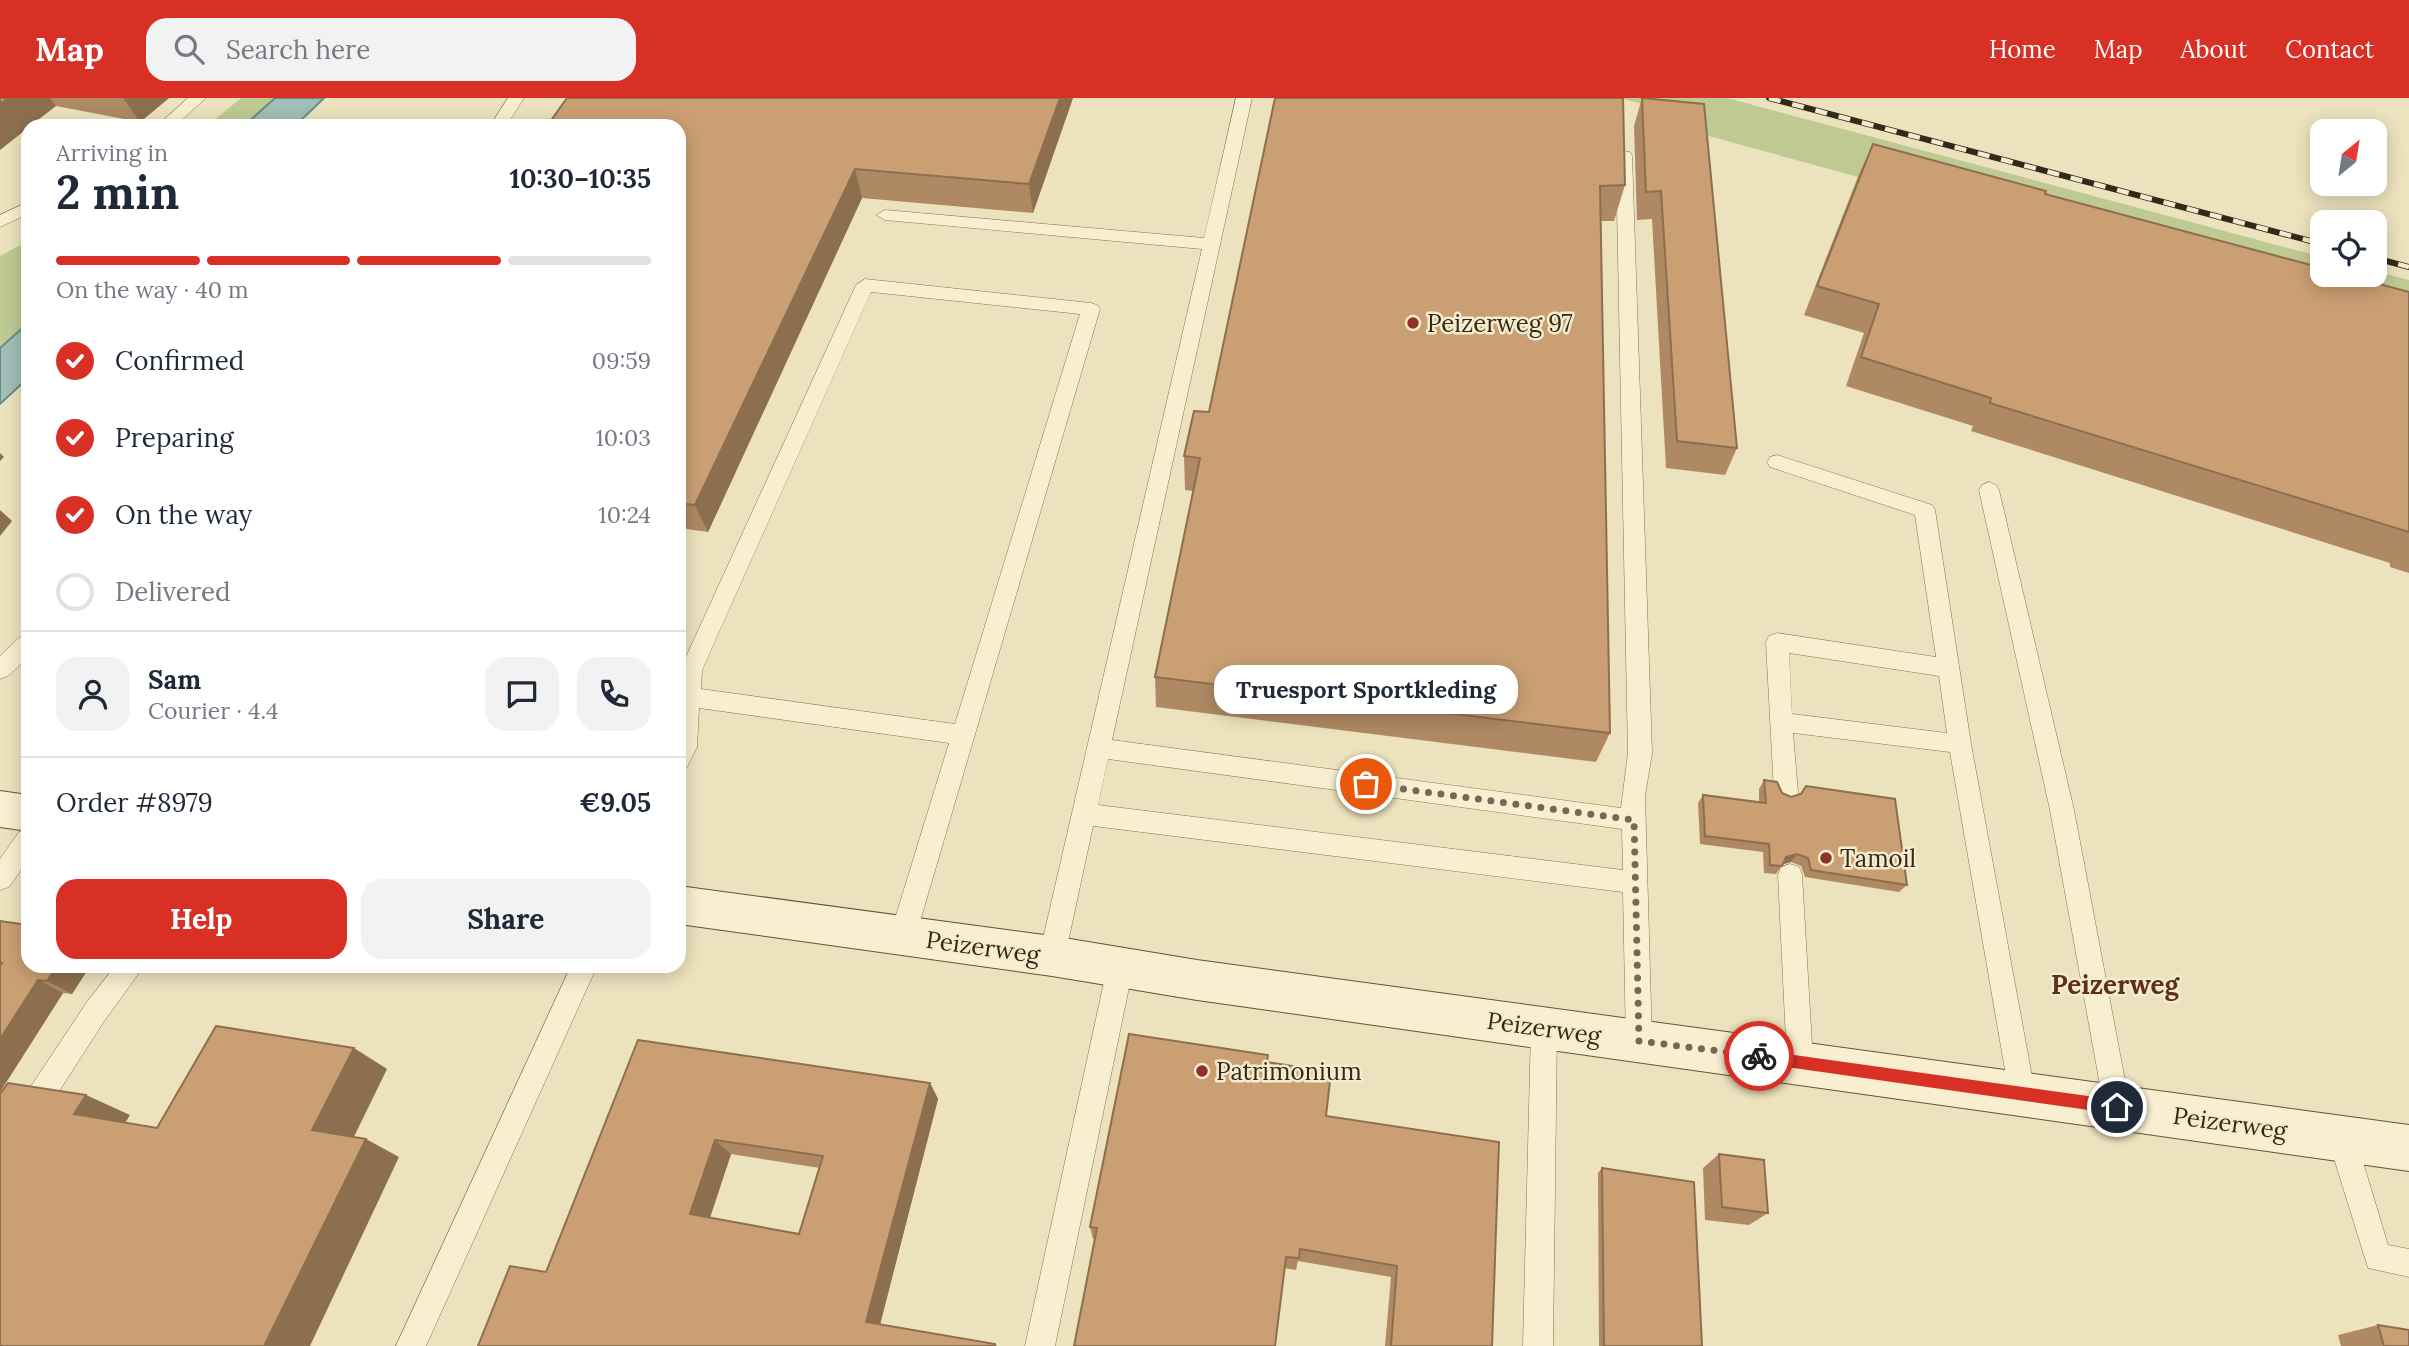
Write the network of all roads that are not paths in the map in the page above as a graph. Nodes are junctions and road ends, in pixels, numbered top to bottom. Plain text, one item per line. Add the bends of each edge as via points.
1 (198, 98) edge
2 (516, 98) edge
3 (1244, 98) edge
4 (173, 119) edge
5 (502, 119) edge
6 (1623, 129) edge
7 (21, 211) edge
8 (885, 215) dead end
9 (0, 222) edge
10 (1212, 244) junction
11 (1777, 462) dead end
12 (1989, 490) dead end
13 (21, 650) edge
14 (1948, 668) junction
15 (0, 670) edge
16 (689, 697) junction
17 (1781, 722) junction
18 (686, 734) edge
19 (963, 735) junction
20 (1960, 744) junction
21 (1099, 748) junction
22 (1786, 793) edge
23 (0, 809) edge
24 (21, 812) edge
25 (1084, 814) junction
26 (1634, 820) junction
27 (21, 850) edge
28 (1790, 875) dead end
29 (0, 879) edge
30 (1636, 883) junction
31 (686, 906) edge
32 (903, 935) junction
33 (1052, 957) junction
34 (1120, 968) junction
35 (126, 973) edge
36 (581, 973) edge
37 (1544, 1029) junction
38 (1639, 1041) junction
39 (1801, 1062) junction
40 (2022, 1093) junction
41 (2117, 1107) junction
42 (2342, 1139) junction
43 (2409, 1148) edge
44 (0, 1157) edge
45 (2409, 1263) edge
46 (411, 1346) edge
47 (1040, 1346) edge
48 (1538, 1346) edge

1 - 4 lane
2 - 5 lane
3 - 10 lane
6 - 26 lane via 1640,753
7 - 9 lane
8 - 10 lane
10 - 21 lane
11 - 14 lane via 1925,510
12 - 41 lane via 2062,810
13 - 15 lane
14 - 17 lane via 1777,642
14 - 20 lane
16 - 18 lane
16 - 19 lane
16 - 19 lane via 691,670 865,285 1091,309
17 - 20 lane
17 - 22 lane
19 - 32 lane
20 - 40 lane
21 - 25 lane
21 - 26 lane
23 - 24 street
25 - 30 lane
25 - 33 lane
26 - 30 lane
27 - 29 lane
28 - 39 lane
30 - 38 lane
31 - 32 street, Peizerweg
32 - 33 street, Peizerweg
33 - 34 street, Peizerweg
34 - 37 street, Peizerweg
34 - 47 lane
35 - 44 lane
36 - 46 lane
37 - 38 street, Peizerweg
37 - 48 lane
38 - 39 street, Peizerweg
39 - 40 street, Peizerweg
40 - 41 street, Peizerweg
41 - 42 street, Peizerweg
42 - 43 street, Peizerweg
42 - 45 lane via 2378,1258

